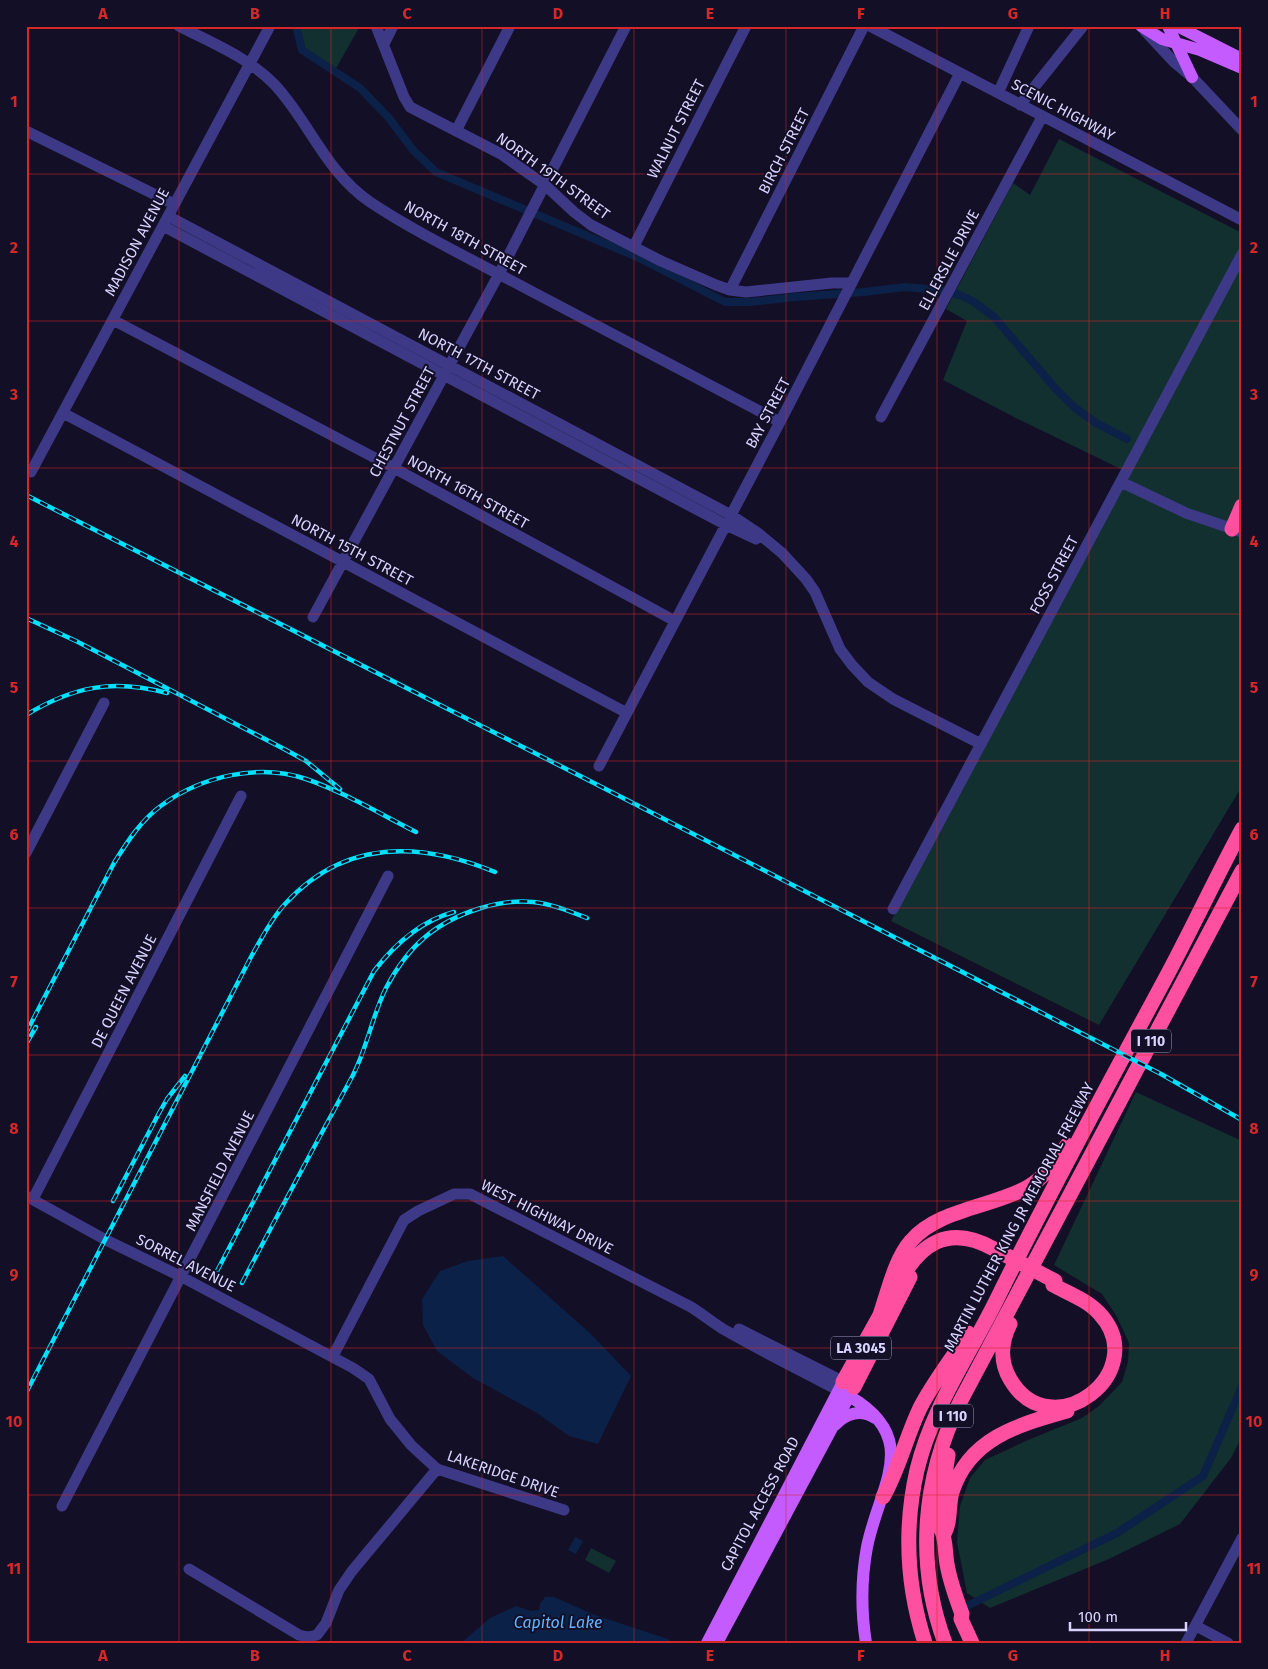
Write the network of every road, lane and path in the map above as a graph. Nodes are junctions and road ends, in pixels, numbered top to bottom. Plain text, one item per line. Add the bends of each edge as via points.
1 (179, 26) edge
2 (270, 26) edge
3 (376, 26) edge
4 (393, 26) edge
5 (510, 26) edge
6 (626, 26) edge
7 (746, 26) edge
8 (864, 26) edge
9 (870, 26) edge
10 (1028, 26) edge
11 (1083, 26) edge
12 (1140, 26) edge
13 (1168, 26) edge
14 (1177, 26) edge
15 (1177, 43) junction
16 (384, 44) junction
17 (1206, 52) junction
18 (1242, 59) edge
19 (250, 63) junction
20 (1242, 68) edge
21 (960, 73) junction
22 (1190, 74) junction
23 (998, 93) junction
24 (1020, 105) junction
25 (1042, 116) junction
26 (1242, 130) edge
27 (26, 131) edge
28 (456, 131) junction
29 (545, 185) junction
30 (174, 204) junction
31 (1242, 220) edge
32 (165, 221) junction
33 (634, 246) junction
34 (1242, 254) edge
35 (499, 274) junction
36 (851, 286) junction
37 (730, 290) junction
38 (349, 319) junction
39 (113, 320) junction
40 (449, 365) junction
41 (444, 376) junction
42 (63, 413) junction
43 (881, 417) dead end
44 (780, 422) junction
45 (625, 465) junction
46 (394, 468) junction
47 (31, 472) dead end
48 (1120, 482) junction
49 (1242, 506) edge
50 (728, 520) junction
51 (1237, 531) edge
52 (344, 562) junction
53 (314, 618) dead end
54 (675, 621) junction
55 (104, 703) dead end
56 (627, 713) junction
57 (981, 744) junction
58 (599, 766) dead end
59 (242, 796) dead end
60 (1242, 829) edge
61 (26, 854) edge
62 (1242, 871) edge
63 (388, 876) dead end
64 (893, 909) dead end
65 (1094, 1110) junction
66 (30, 1198) edge
67 (1062, 1210) junction
68 (1027, 1238) junction
69 (993, 1251) junction
70 (182, 1277) junction
71 (1054, 1283) junction
72 (880, 1315) junction
73 (333, 1356) junction
74 (846, 1389) junction
75 (960, 1402) junction
76 (880, 1420) junction
77 (832, 1428) junction
78 (437, 1469) junction
79 (883, 1497) junction
80 (62, 1506) dead end
81 (564, 1510) dead end
82 (944, 1534) junction
83 (1242, 1538) edge
84 (189, 1569) dead end
85 (962, 1614) junction
86 (1196, 1626) junction
87 (707, 1643) edge
88 (717, 1643) edge
89 (866, 1643) edge
90 (925, 1643) edge
91 (945, 1643) edge
92 (972, 1643) edge
93 (978, 1643) edge
94 (1186, 1643) edge
95 (1228, 1643) edge

1 - 19 street, NORTH 18TH STREET
2 - 19 street, MADISON AVENUE
3 - 16 street, NORTH 19TH STREET
4 - 16 street
5 - 28 street
6 - 29 street, CHESTNUT STREET
7 - 33 street, WALNUT STREET
8 - 37 street, BIRCH STREET
9 - 21 street, SCENIC HIGHWAY
10 - 23 street
11 - 24 street
12 - 15 main road via 1155,36
12 - 22 street
13 - 15 main road
14 - 18 main road
15 - 17 main road
15 - 22 main road
16 - 28 street, NORTH 19TH STREET via 408,105
17 - 20 main road
17 - 22 main road via 1196,57
19 - 30 street, MADISON AVENUE
19 - 35 street, NORTH 18TH STREET via 285,97 323,155 357,192 414,228
21 - 23 street, SCENIC HIGHWAY
21 - 36 street, BAY STREET
22 - 26 street
23 - 24 street, SCENIC HIGHWAY
24 - 25 street, SCENIC HIGHWAY
25 - 31 street, SCENIC HIGHWAY
25 - 43 street, ELLERSLIE DRIVE
27 - 30 street
28 - 29 street, NORTH 19TH STREET via 502,154
29 - 33 street, NORTH 19TH STREET via 586,221
29 - 35 street, CHESTNUT STREET
30 - 32 street, MADISON AVENUE
32 - 38 street, NORTH 17TH STREET
32 - 39 street, MADISON AVENUE
33 - 37 street, NORTH 19TH STREET
34 - 48 street, FOSS STREET
35 - 40 street, CHESTNUT STREET
35 - 44 street, NORTH 18TH STREET
36 - 37 street, NORTH 19TH STREET via 832,283 746,292
36 - 44 street, BAY STREET
38 - 40 street, NORTH 17TH STREET
38 - 41 street, NORTH 17TH STREET
39 - 42 street, MADISON AVENUE
39 - 46 street, NORTH 16TH STREET
40 - 41 street, CHESTNUT STREET
40 - 45 street, NORTH 17TH STREET
41 - 45 street, NORTH 17TH STREET
41 - 46 street, CHESTNUT STREET
42 - 47 street, MADISON AVENUE
42 - 52 street, NORTH 15TH STREET
44 - 50 street, BAY STREET
45 - 50 street, NORTH 17TH STREET
46 - 52 street, CHESTNUT STREET
46 - 54 street, NORTH 16TH STREET
48 - 51 street via 1186,513
48 - 57 street, FOSS STREET
49 - 51 highway
50 - 54 street, BAY STREET
50 - 57 street, NORTH 17TH STREET via 786,556 811,586 836,642 861,676 893,699
52 - 53 street, CHESTNUT STREET
52 - 56 street, NORTH 15TH STREET
54 - 56 street, BAY STREET
55 - 61 street
56 - 58 street, BAY STREET
57 - 64 street, FOSS STREET
59 - 66 street, DE QUEEN AVENUE
60 - 65 highway, MARTIN LUTHER KING JR MEMORIAL FREEWAY / I 110
62 - 67 highway, I 110
63 - 70 street, MANSFIELD AVENUE
65 - 68 highway, MARTIN LUTHER KING JR MEMORIAL FREEWAY / I 110
65 - 72 highway via 1055,1163 1035,1182 1022,1190 944,1219 914,1237 901,1256
66 - 70 street, SORREL AVENUE
67 - 71 highway via 1032,1284 1008,1328 1003,1349 1005,1368 1018,1390 1035,1402 1057,1407 1078,1402 1097,1391 1111,1368 1114,1347 1109,1330 1097,1311
67 - 75 highway, I 110
68 - 79 highway via 925,1400
68 - 90 highway, MARTIN LUTHER KING JR MEMORIAL FREEWAY / I 110 via 941,1404 918,1466 910,1513 909,1552 914,1603
69 - 71 highway
69 - 72 highway via 979,1241 961,1238 941,1240 928,1246 912,1260
69 - 74 highway via 956,1243 936,1248 923,1258
70 - 73 street, SORREL AVENUE
70 - 80 street, MANSFIELD AVENUE
71 - 82 highway via 1094,1302 1108,1317 1119,1346 1115,1373 1104,1391 1088,1403 1019,1425 999,1434 982,1448 957,1480 951,1494
72 - 74 highway, LA 3045
73 - 74 street, WEST HIGHWAY DRIVE / LA 3045 via 404,1220 454,1194 470,1194 705,1315 723,1321
73 - 78 street, LAKERIDGE DRIVE via 369,1380 390,1419 411,1445
74 - 76 main road
74 - 77 main road, CAPITOL ACCESS ROAD / LA 3045
74 - 87 main road, CAPITOL ACCESS ROAD / LA 3045
75 - 82 highway via 942,1488 941,1529
75 - 91 highway, I 110 via 938,1456 927,1516 929,1574
76 - 77 main road via 867,1414 853,1414
76 - 79 main road via 891,1451
77 - 88 main road, CAPITOL ACCESS ROAD / LA 3045
78 - 81 street, LAKERIDGE DRIVE
78 - 84 street via 352,1571 317,1635 299,1635
79 - 89 main road via 865,1562 863,1610
82 - 85 highway via 948,1567
83 - 86 street
85 - 92 highway via 961,1619
85 - 93 highway
86 - 94 street
86 - 95 street

